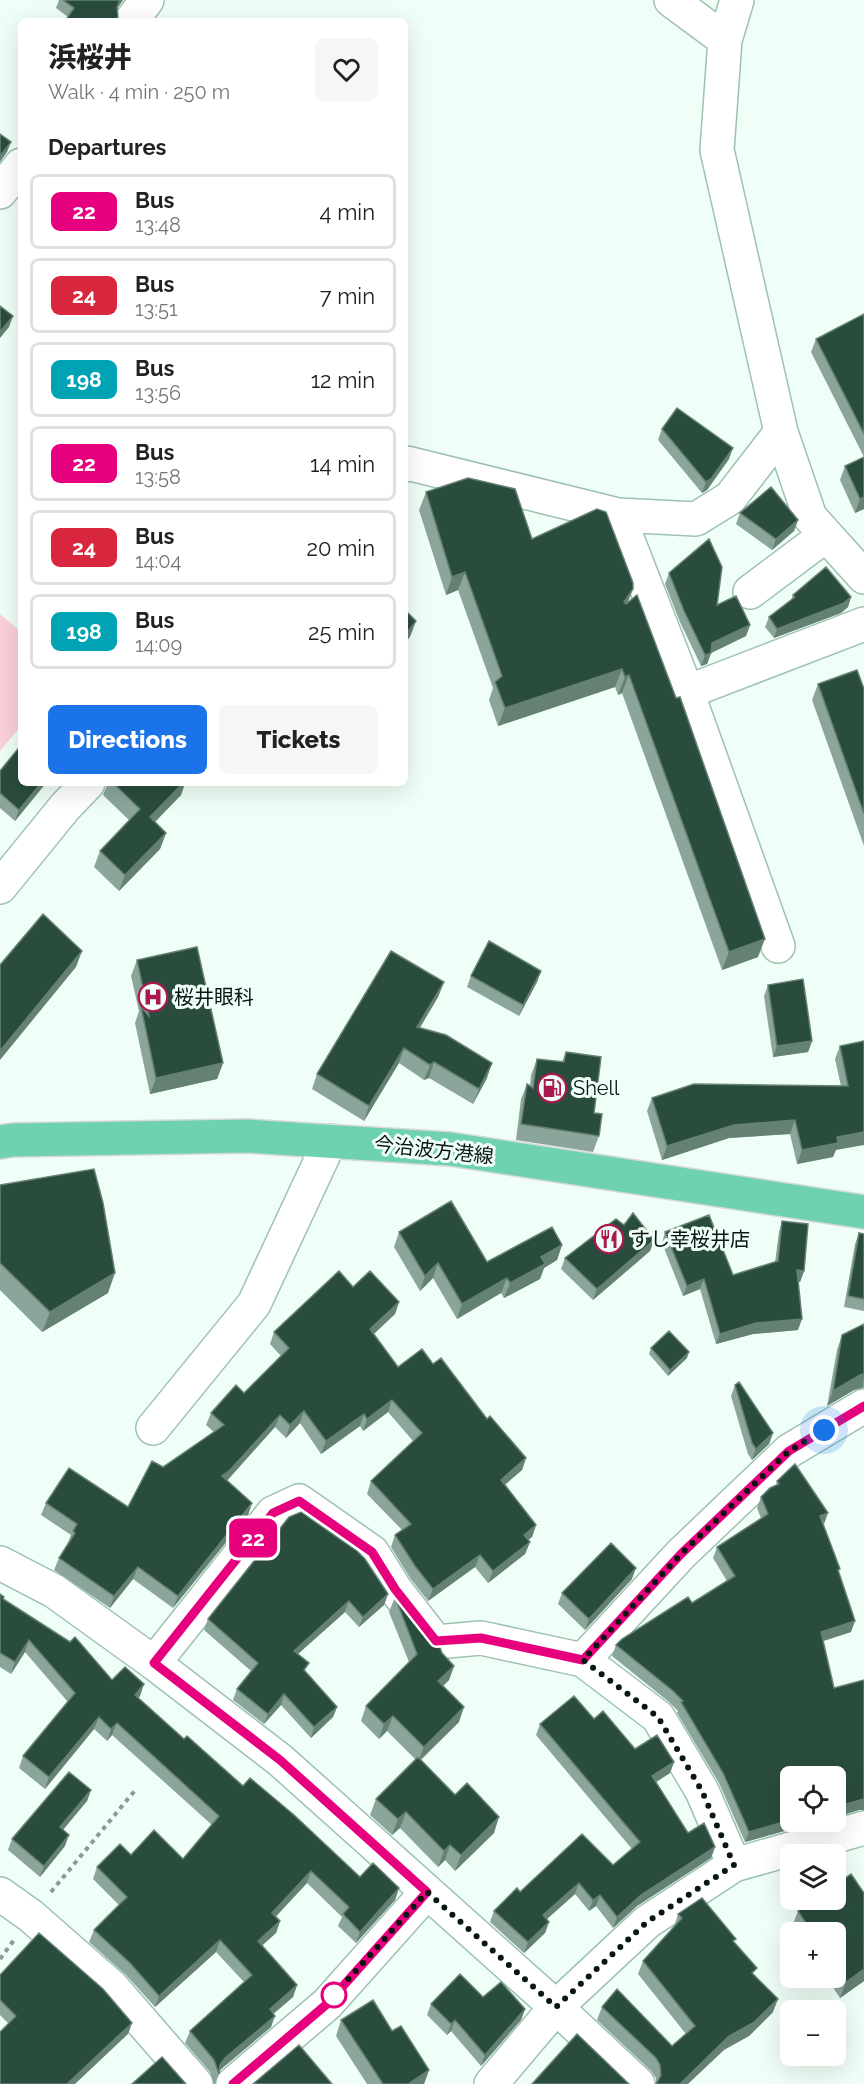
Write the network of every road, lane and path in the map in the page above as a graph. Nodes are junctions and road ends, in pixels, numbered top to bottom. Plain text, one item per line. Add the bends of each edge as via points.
1 (147, 0) edge
2 (671, 0) edge
3 (737, 0) edge
4 (133, 18) edge
5 (725, 40) junction
6 (18, 169) edge
7 (0, 192) edge
8 (781, 432) junction
9 (408, 463) edge
10 (618, 515) junction
11 (826, 536) junction
12 (864, 577) edge
13 (750, 592) dead end
14 (864, 624) edge
15 (687, 692) junction
16 (85, 786) edge
17 (0, 887) edge
18 (778, 946) dead end
19 (330, 1141) junction
20 (0, 1142) edge
21 (864, 1212) edge
22 (864, 1406) edge
23 (153, 1428) dead end
24 (0, 1563) edge
25 (583, 1660) junction
26 (154, 1663) junction
27 (137, 1788) dead end
28 (864, 1828) edge
29 (734, 1865) junction
30 (427, 1892) junction
31 (0, 1894) edge
32 (31, 1916) junction
33 (556, 2007) junction
34 (196, 2084) edge
35 (233, 2084) edge
36 (491, 2084) edge
37 (638, 2084) edge

1 - 4 street
2 - 5 street
3 - 5 street
5 - 8 street via 717,150
6 - 7 street
8 - 10 street via 730,498 696,519
8 - 11 street via 810,518
9 - 10 street
10 - 15 street
11 - 12 street
11 - 13 street
14 - 15 street
15 - 18 street
16 - 17 street
19 - 20 main road, 今治波方港線 via 247,1136
19 - 21 main road, 今治波方港線 via 450,1149
19 - 23 street via 254,1304
22 - 25 street via 789,1451 681,1554
24 - 26 street via 54,1591
25 - 26 street via 481,1638 436,1641 372,1552 299,1501 273,1513
25 - 29 street via 658,1717 702,1791
26 - 30 street via 280,1760
27 - 32 path
28 - 29 street
29 - 33 street via 647,1922
30 - 33 street
30 - 35 street via 327,2004
31 - 32 street
32 - 34 street via 112,1987
33 - 36 street
33 - 37 street

